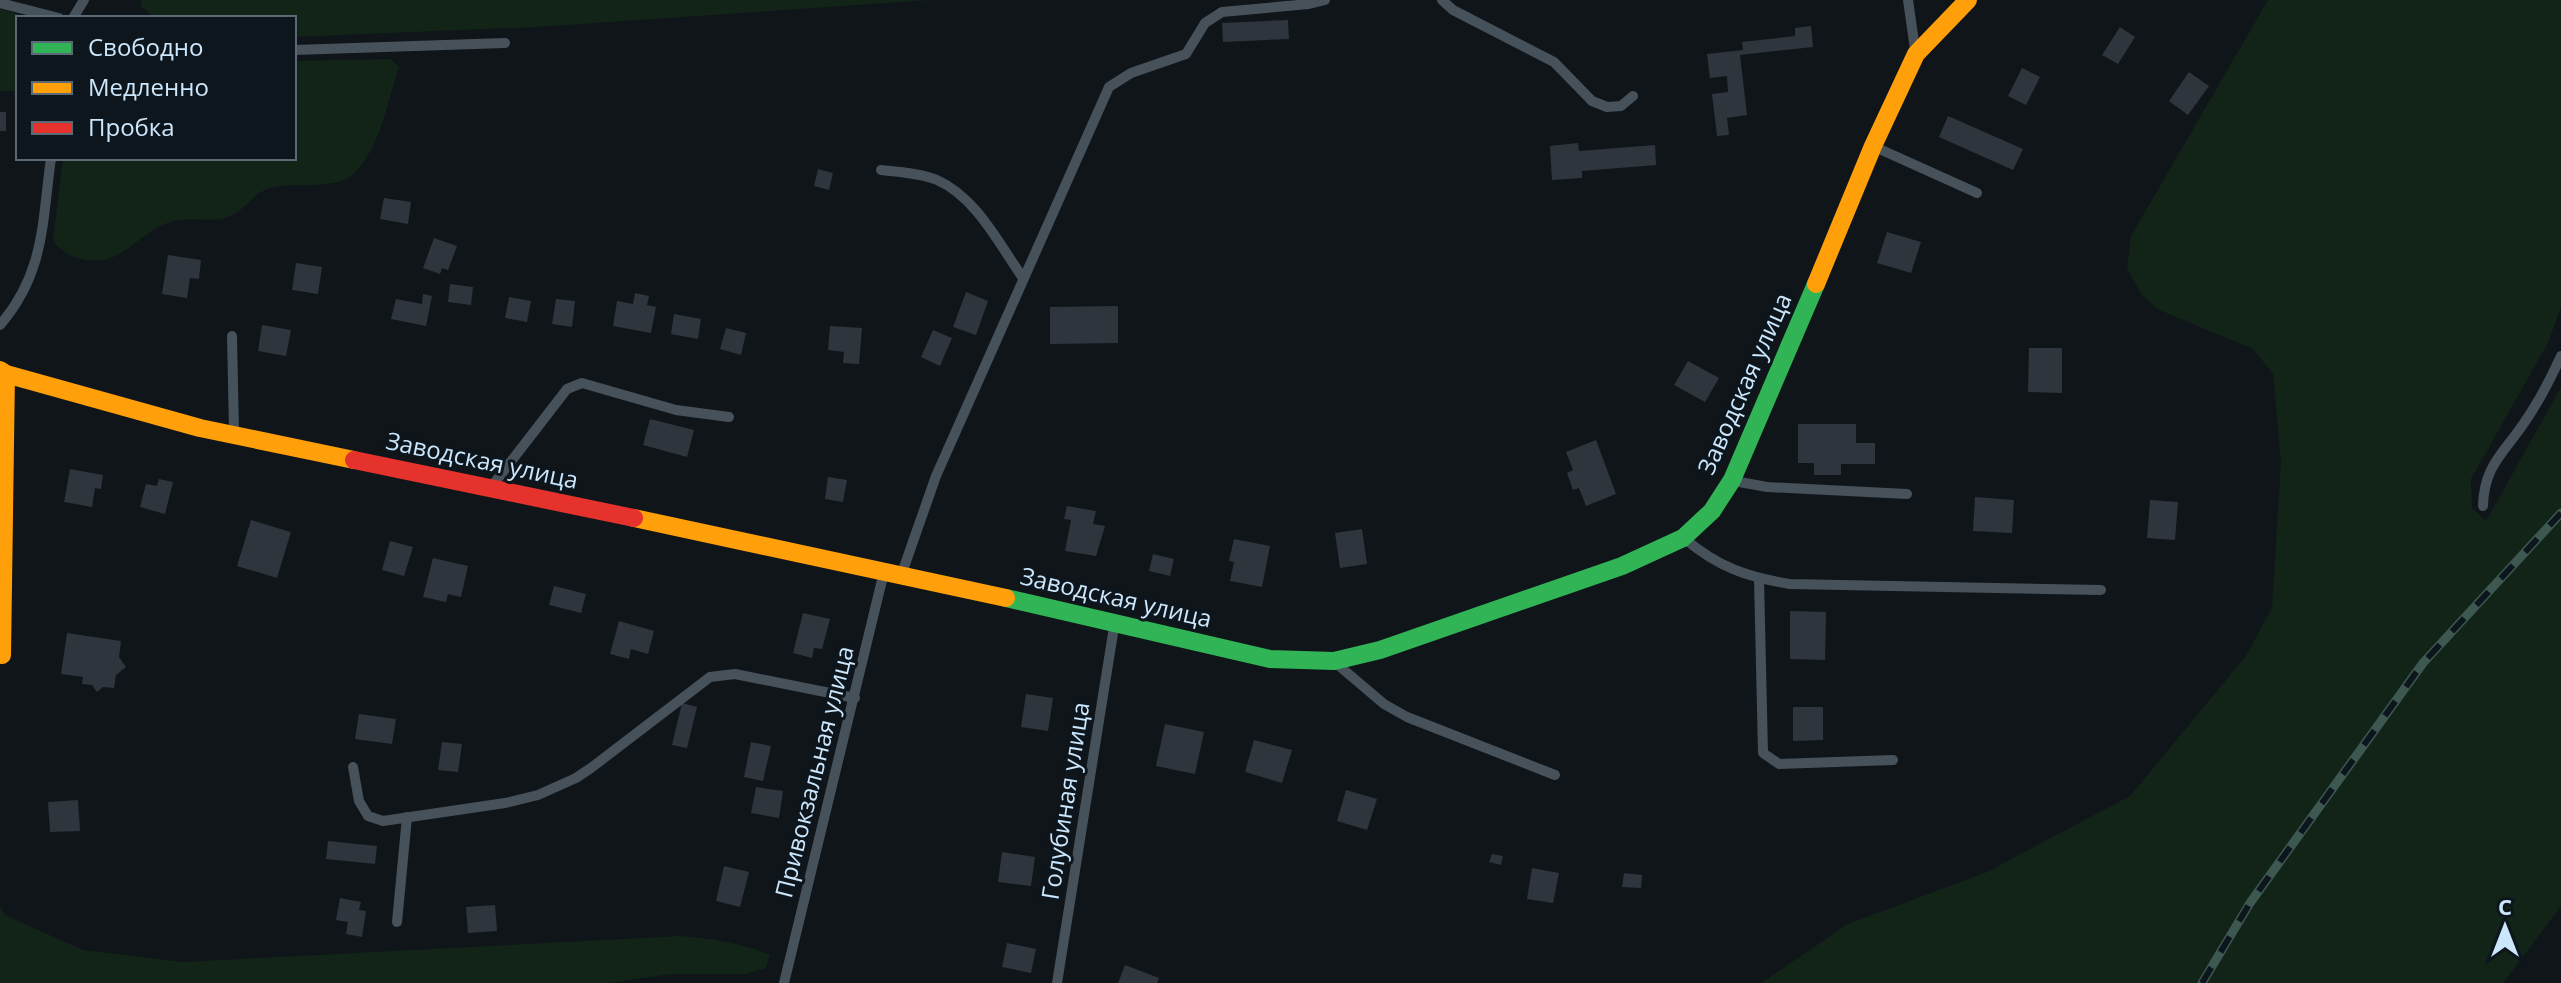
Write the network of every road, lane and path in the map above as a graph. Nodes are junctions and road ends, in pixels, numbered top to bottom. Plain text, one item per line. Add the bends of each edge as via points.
1 (1325, 0) edge
2 (1442, 0) edge
3 (1908, 0) edge
4 (1968, 0) edge
5 (0, 3) edge
6 (51, 16) edge
7 (505, 43) dead end
8 (296, 50) edge
9 (1916, 54) junction
10 (1633, 96) dead end
11 (1873, 146) junction
12 (51, 160) edge
13 (881, 170) dead end
14 (1977, 193) dead end
15 (1023, 278) junction
16 (0, 325) edge
17 (232, 336) dead end
18 (2561, 356) edge
19 (3, 372) edge
20 (729, 417) dead end
21 (234, 434) junction
22 (1732, 480) junction
23 (491, 487) junction
24 (1907, 494) dead end
25 (2483, 506) dead end
26 (1683, 538) junction
27 (893, 572) junction
28 (1759, 579) junction
29 (2101, 590) dead end
30 (1114, 625) junction
31 (2, 655) dead end
32 (1334, 661) junction
33 (855, 698) junction
34 (1893, 760) dead end
35 (353, 767) dead end
36 (1555, 775) dead end
37 (407, 817) junction
38 (397, 922) dead end
39 (784, 983) edge
40 (1057, 983) edge

1 - 15 lane, Привокзальная улица via 1222,12 1205,23 1186,54 1131,73 1109,87
2 - 10 lane via 1554,62 1592,101 1621,106
3 - 9 lane
4 - 9 street, Заводская улица
5 - 6 lane
7 - 8 lane
9 - 11 street, Заводская улица
11 - 14 lane
11 - 22 street, Заводская улица
12 - 16 lane via 38,257 29,283
13 - 15 lane via 926,176 953,190 971,204
15 - 27 lane, Привокзальная улица
17 - 21 lane
18 - 25 lane via 2526,422 2493,462
19 - 21 street, Заводская улица
19 - 31 street
20 - 23 lane via 676,410 574,384
21 - 23 street, Заводская улица
22 - 24 lane via 1767,487
22 - 26 street, Заводская улица via 1712,511
23 - 27 street, Заводская улица
26 - 28 lane via 1708,558
26 - 32 street, Заводская улица via 1622,566
27 - 30 street, Заводская улица
27 - 33 lane, Привокзальная улица
28 - 29 lane via 1790,584
28 - 34 lane via 1763,753 1779,764
30 - 32 street, Заводская улица via 1270,659
30 - 40 lane, Голубиная улица
32 - 36 lane via 1407,717
33 - 37 lane via 735,674 710,677 576,778 505,803
33 - 39 lane, Привокзальная улица
35 - 37 lane via 359,801 368,816 383,821
37 - 38 lane

